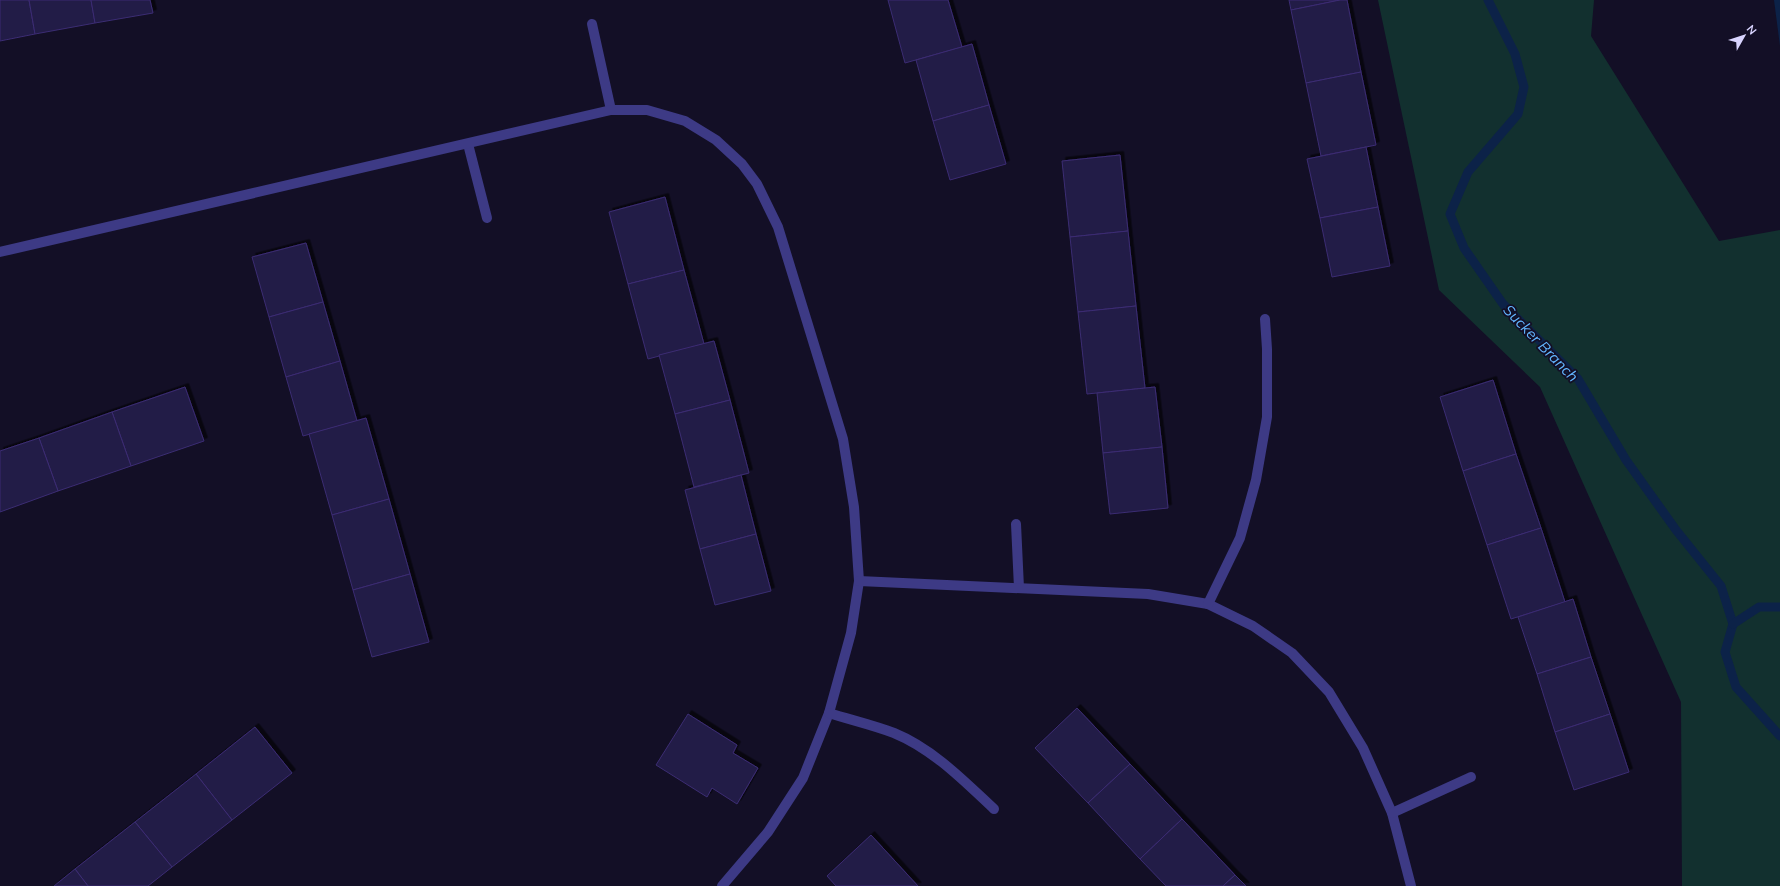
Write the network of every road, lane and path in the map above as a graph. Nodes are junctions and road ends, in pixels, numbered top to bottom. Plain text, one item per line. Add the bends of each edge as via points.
1 (592, 24) dead end
2 (611, 110) junction
3 (468, 144) junction
4 (487, 218) dead end
5 (0, 252) edge
6 (1265, 319) dead end
7 (1016, 524) dead end
8 (859, 581) junction
9 (1019, 588) junction
10 (1208, 604) junction
11 (829, 713) junction
12 (1472, 777) dead end
13 (994, 809) dead end
14 (1392, 813) junction
15 (722, 886) edge
16 (1411, 886) edge

1 - 2 lane
2 - 3 lane
2 - 8 lane via 647,110 685,121 716,140 742,164 757,184 778,227 843,439 854,507
3 - 4 lane
3 - 5 lane
6 - 10 lane via 1267,417 1256,480 1240,538
7 - 9 lane
8 - 9 lane
8 - 11 lane via 851,633
9 - 10 lane via 1148,594
10 - 14 lane via 1253,626 1292,654 1329,692 1363,748
11 - 13 lane via 894,733 921,747 953,771
11 - 15 lane via 803,778 768,832
12 - 14 lane
14 - 16 lane

